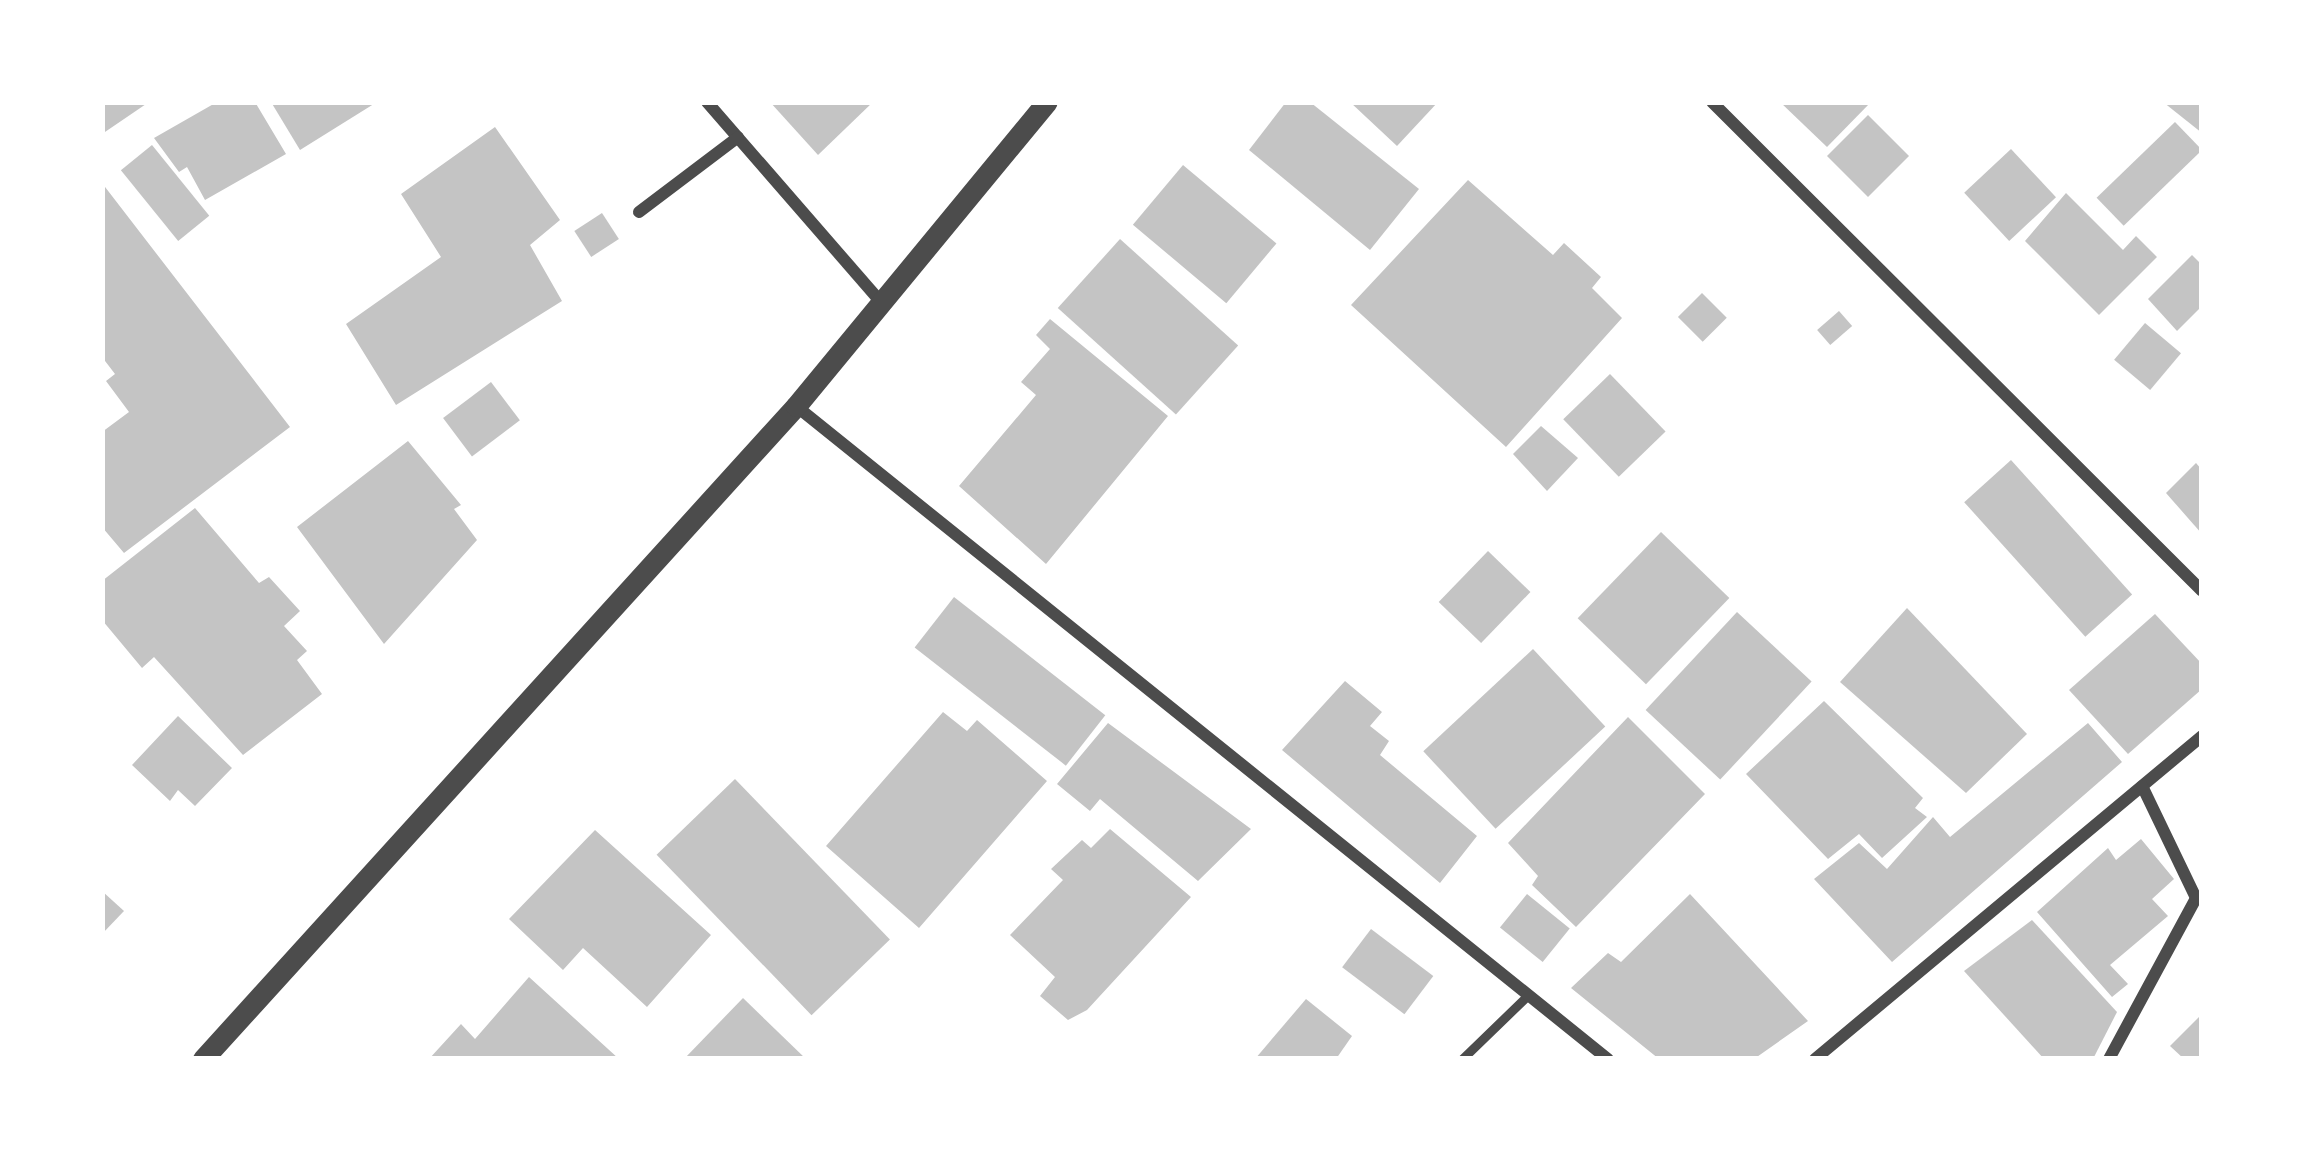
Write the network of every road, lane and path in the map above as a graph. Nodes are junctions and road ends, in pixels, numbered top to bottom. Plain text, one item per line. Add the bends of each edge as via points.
1 (707, 102) edge
2 (1047, 102) edge
3 (1712, 102) edge
4 (738, 137) junction
5 (639, 212) dead end
6 (881, 302) junction
7 (796, 406) junction
8 (2202, 591) edge
9 (2202, 736) edge
10 (2142, 786) junction
11 (1528, 994) junction
12 (203, 1059) edge
13 (1462, 1059) edge
14 (1608, 1059) edge
15 (1815, 1059) edge
16 (2109, 1059) edge

1 - 4 street
2 - 6 street
3 - 8 street
4 - 5 street
4 - 6 street
6 - 7 street
7 - 11 street
7 - 12 street
9 - 10 street
10 - 15 street
10 - 16 street via 2196,898
11 - 13 lane
11 - 14 street

